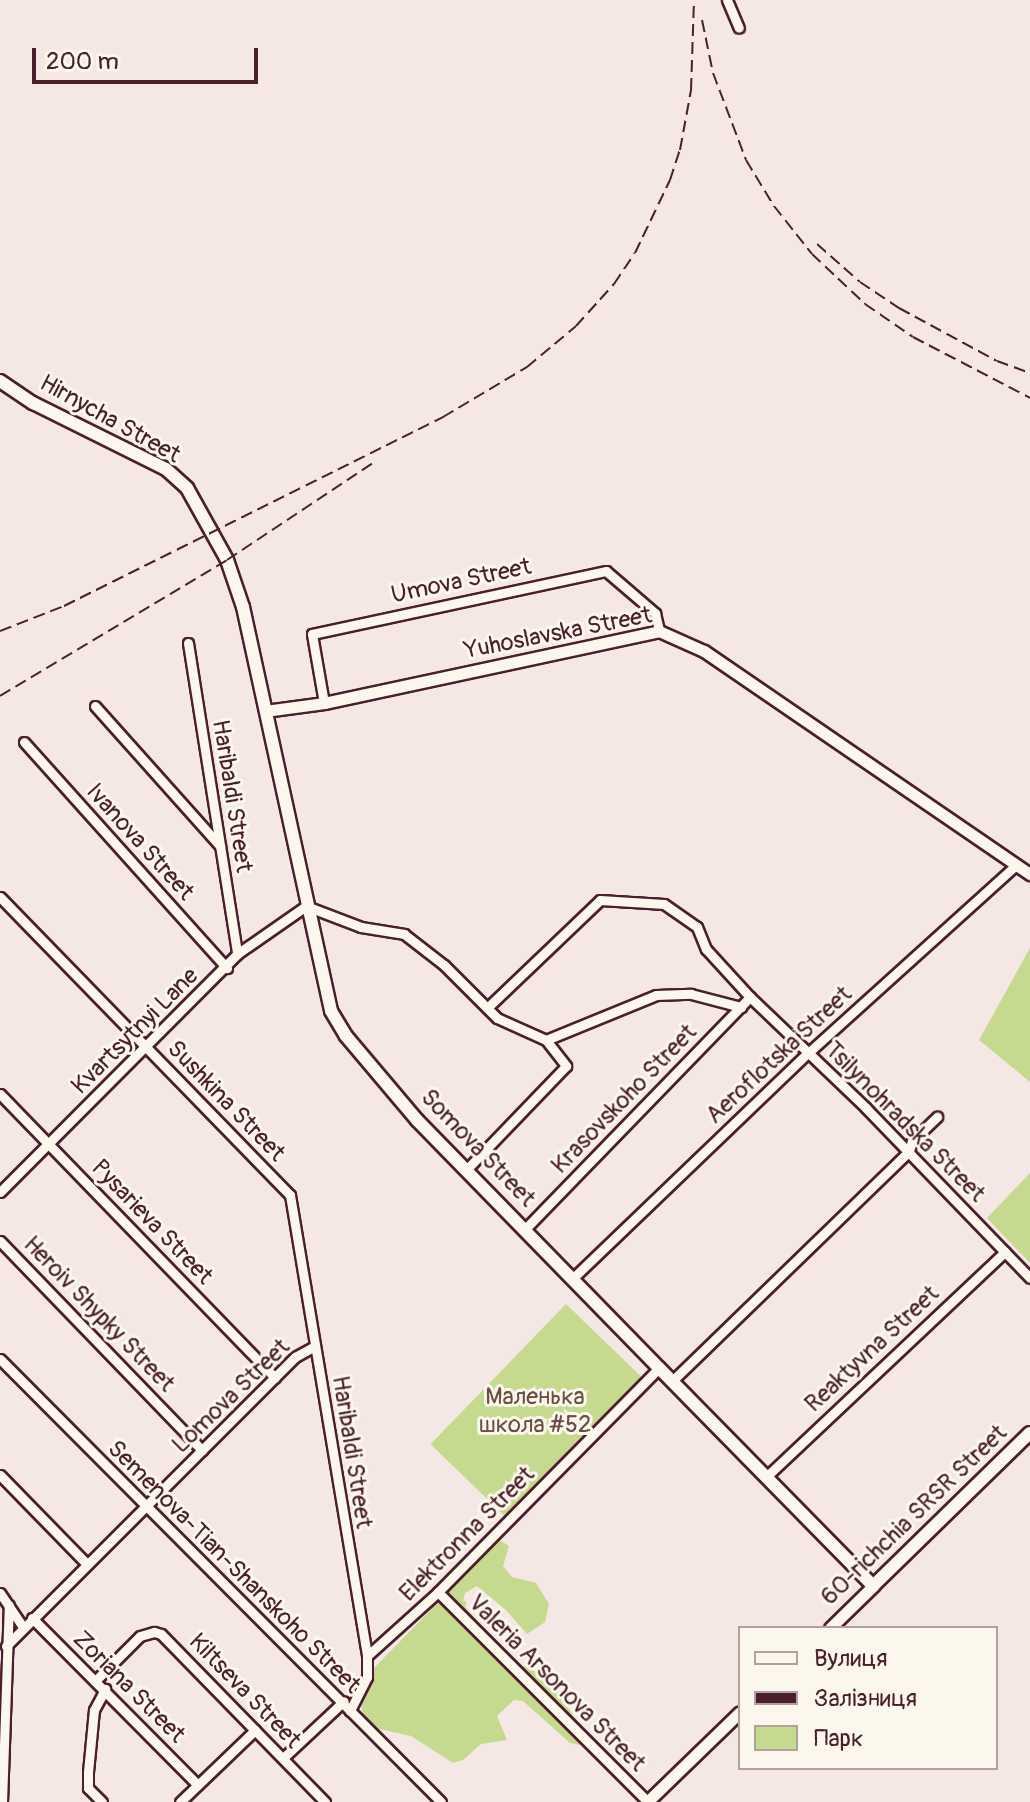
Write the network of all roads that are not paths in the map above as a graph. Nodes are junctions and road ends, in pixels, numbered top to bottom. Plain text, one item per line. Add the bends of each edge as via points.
1 (727, 0) edge
2 (739, 28) dead end
3 (0, 381) edge
4 (659, 631) junction
5 (249, 632) joint
6 (188, 643) dead end
7 (324, 703) junction
8 (95, 706) dead end
9 (265, 711) junction
10 (24, 742) dead end
11 (220, 846) junction
12 (1016, 865) junction
13 (1030, 874) edge
14 (0, 897) edge
15 (306, 906) junction
16 (237, 954) junction
17 (227, 968) junction
18 (750, 997) junction
19 (741, 1007) junction
20 (487, 1008) junction
21 (546, 1040) junction
22 (146, 1048) junction
23 (808, 1053) junction
24 (0, 1094) edge
25 (937, 1117) dead end
26 (49, 1145) junction
27 (909, 1151) junction
28 (467, 1169) junction
29 (0, 1192) edge
30 (290, 1195) joint
31 (526, 1228) junction
32 (0, 1241) edge
33 (1005, 1252) junction
34 (573, 1278) junction
35 (1030, 1278) edge
36 (315, 1346) junction
37 (0, 1359) edge
38 (659, 1368) junction
39 (275, 1378) junction
40 (672, 1381) junction
41 (1030, 1433) edge
42 (202, 1450) junction
43 (0, 1475) edge
44 (767, 1476) junction
45 (145, 1506) junction
46 (87, 1564) junction
47 (873, 1586) junction
48 (438, 1592) junction
49 (0, 1593) edge
50 (9, 1605) junction
51 (32, 1618) junction
52 (832, 1626) edge
53 (23, 1627) junction
54 (6, 1646) junction
55 (367, 1656) junction
56 (96, 1680) junction
57 (105, 1689) junction
58 (354, 1698) junction
59 (340, 1702) junction
60 (350, 1711) junction
61 (738, 1714) edge
62 (255, 1730) junction
63 (283, 1758) junction
64 (198, 1785) junction
65 (2, 1802) edge
66 (102, 1802) edge
67 (180, 1802) edge
68 (325, 1802) edge
69 (441, 1802) edge
70 (647, 1802) edge

1 - 2 street
3 - 5 main road, Hirnycha Street via 166,469 187,488 227,560
4 - 7 street, Yuhoslavska Street
4 - 7 street, Umova Street via 655,613 620,581 606,571 590,574 312,634
4 - 12 street, Yuhoslavska Street via 704,651
5 - 9 main road, Somova Street
6 - 11 street, Haribaldi Street
7 - 9 street, Yuhoslavska Street
8 - 11 street
9 - 15 main road, Somova Street
10 - 17 street, Ivanova Street
11 - 16 street, Haribaldi Street
12 - 13 street, Yuhoslavska Street
12 - 23 street, Aeroflotska Street
14 - 22 street, Sushkina Street
15 - 16 street, Kvartsytnyi Lane
15 - 20 street via 361,927 404,934
15 - 28 main road, Somova Street via 324,992 346,1036 417,1120
16 - 17 street, Kvartsytnyi Lane
17 - 22 street, Kvartsytnyi Lane
18 - 19 street, Krasovskoho Street
18 - 20 street, Tsilynohradska Street via 704,947 697,927 664,904 604,899
18 - 23 street, Tsilynohradska Street
19 - 21 street via 691,994 656,995
19 - 31 street, Krasovskoho Street
20 - 21 street via 497,1018
21 - 28 street via 566,1066
22 - 26 street, Kvartsytnyi Lane
22 - 30 street, Sushkina Street
23 - 27 street, Tsilynohradska Street
23 - 34 street, Aeroflotska Street
24 - 26 street, Pysarieva Street
25 - 27 street via 912,1141
26 - 29 street, Kvartsytnyi Lane
26 - 39 street, Pysarieva Street
27 - 33 street, Tsilynohradska Street
27 - 40 street
28 - 31 main road, Somova Street
30 - 36 street, Haribaldi Street
31 - 34 main road, Somova Street
32 - 42 street, Heroiv Shypky Street
33 - 35 street, Tsilynohradska Street
33 - 44 street, Reaktyvna Street
34 - 38 main road, Somova Street
36 - 39 street, Lomova Street
36 - 55 street, Haribaldi Street
37 - 45 street, Semenova-Tian-Shanskoho Street
38 - 40 main road, Somova Street
38 - 48 street, Elektronna Street
39 - 42 street, Lomova Street
40 - 44 main road, Somova Street
41 - 47 main road, 60-richchia SRSR Street
42 - 45 street, Lomova Street
43 - 46 street
44 - 47 main road, Somova Street
45 - 46 street, Lomova Street
45 - 59 street, Semenova-Tian-Shanskoho Street
46 - 51 street, Lomova Street
47 - 52 street, 60-richchia SRSR Street
48 - 55 street, Elektronna Street
48 - 70 street, Valeria Arsonova Street
49 - 50 street
50 - 53 street
50 - 54 street
51 - 53 street, Lomova Street
51 - 56 street, Zoriana Street
53 - 54 street, Lomova Street
54 - 65 street
55 - 58 street, Haribaldi Street via 367,1677
56 - 57 street, Zoriana Street
56 - 62 street, Kiltseva Street via 140,1636 161,1634
57 - 64 street, Zoriana Street
57 - 66 street via 94,1710 88,1772 88,1788
58 - 59 street
58 - 60 street, Haribaldi Street
59 - 60 street, Semenova-Tian-Shanskoho Street
59 - 63 street
60 - 69 street, Semenova-Tian-Shanskoho Street
61 - 70 street
62 - 63 street, Kiltseva Street
62 - 64 street
63 - 68 street, Kiltseva Street
64 - 67 street

